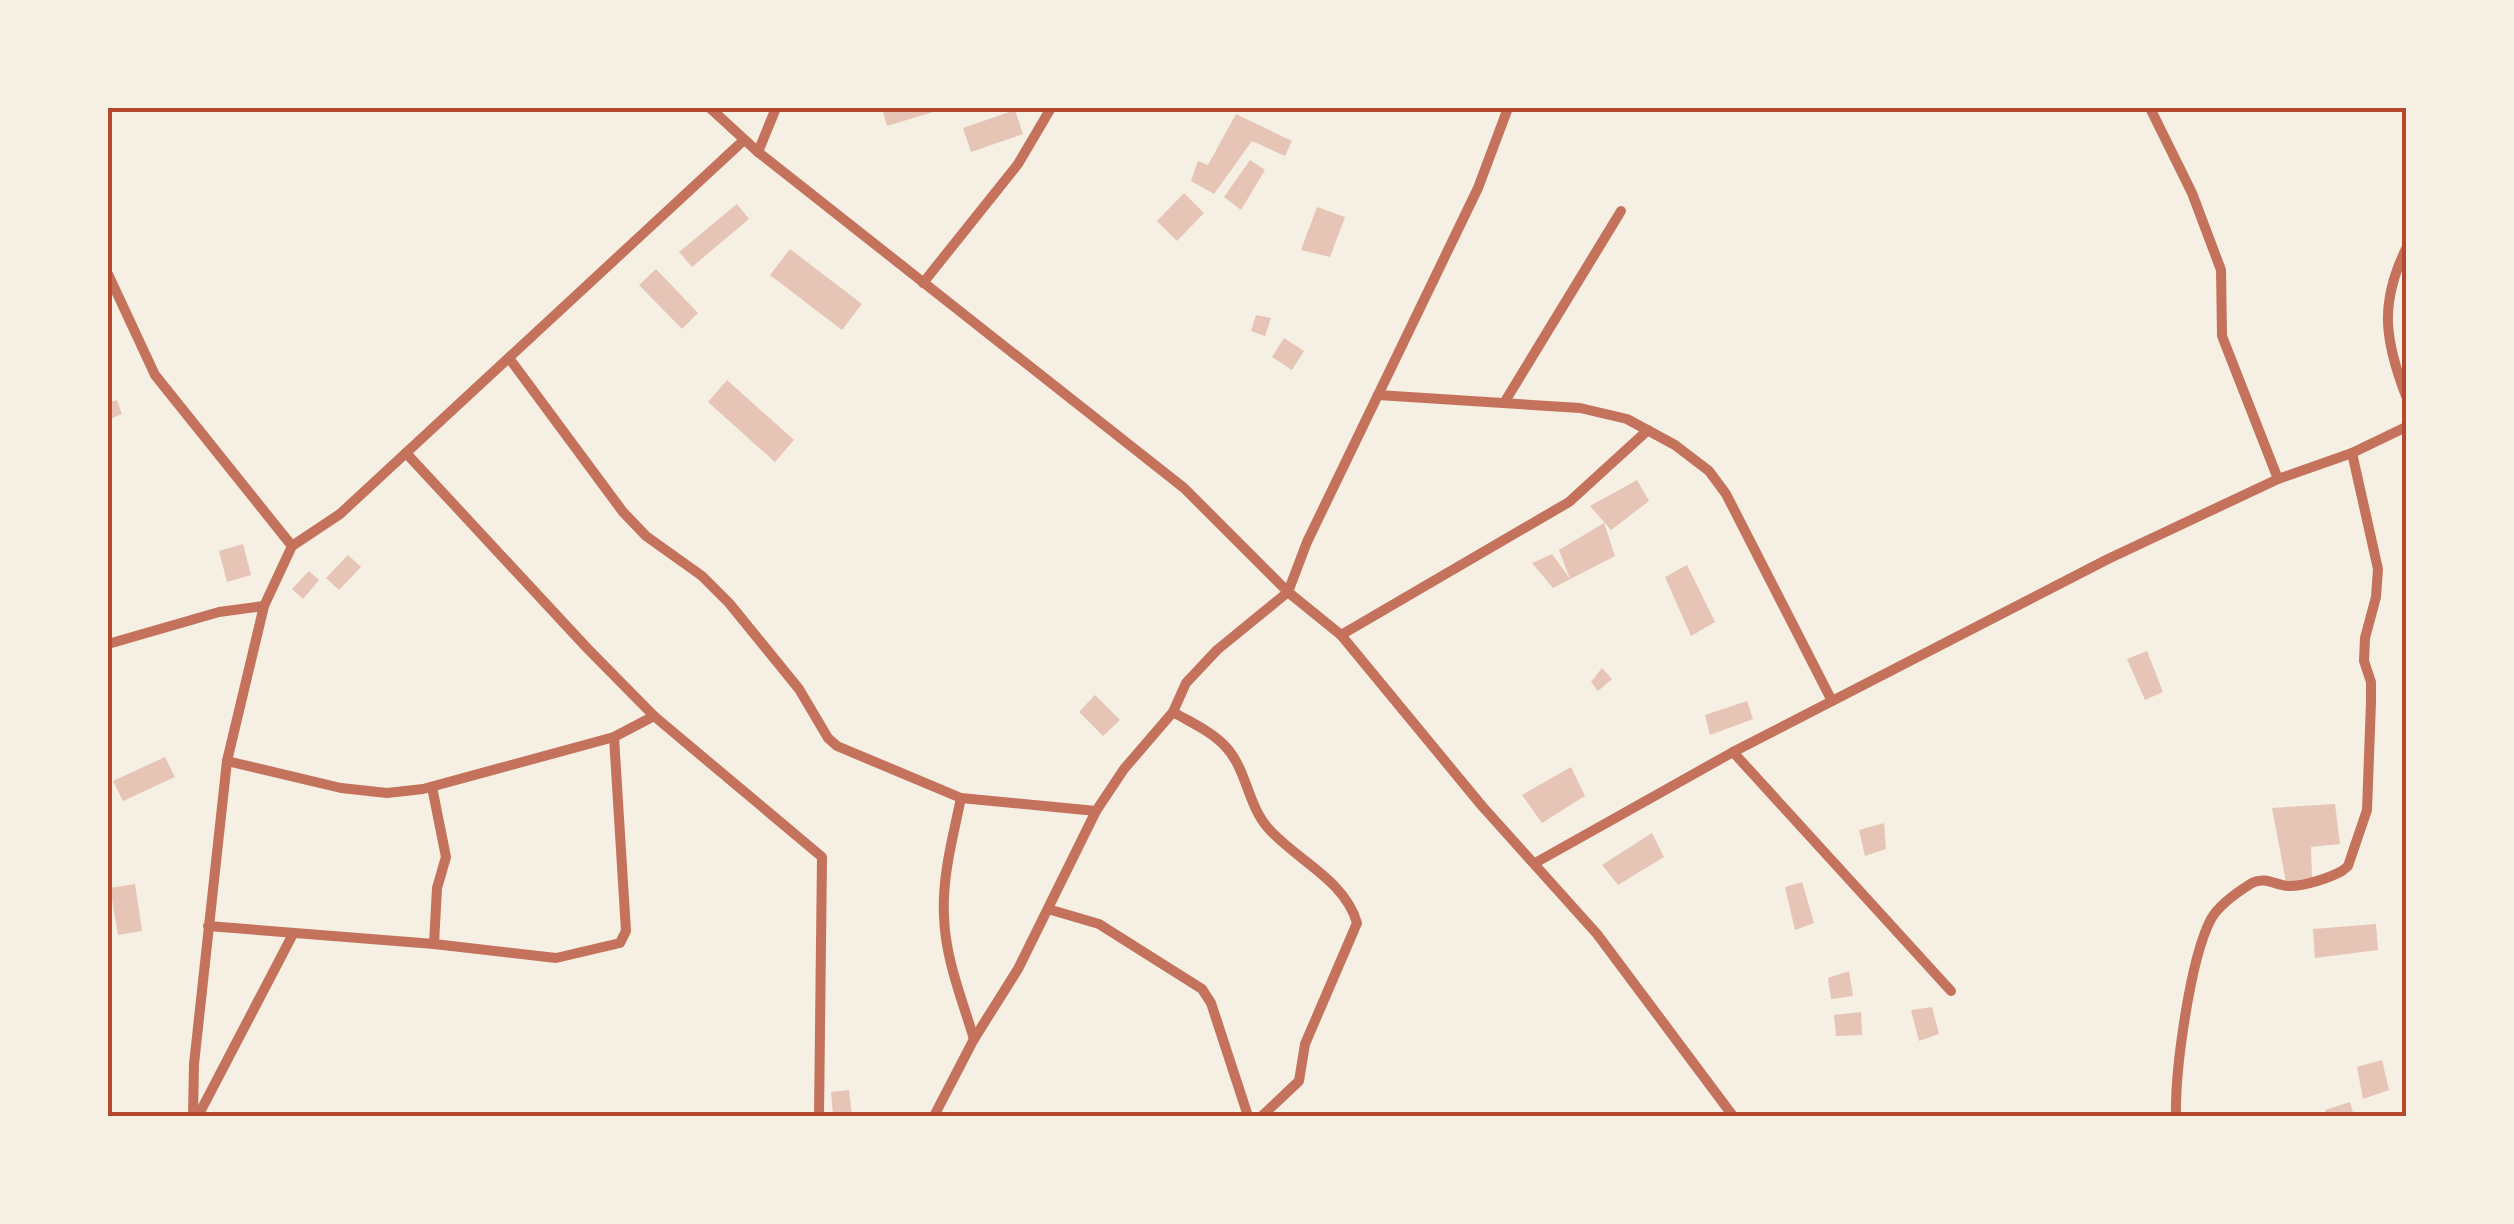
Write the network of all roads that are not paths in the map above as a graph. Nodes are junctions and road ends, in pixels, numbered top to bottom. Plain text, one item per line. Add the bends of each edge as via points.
1 (710, 108) edge
2 (776, 108) edge
3 (1051, 108) edge
4 (1508, 108) edge
5 (2150, 108) edge
6 (744, 140) junction
7 (758, 152) junction
8 (1621, 211) dead end
9 (2406, 249) edge
10 (108, 274) edge
11 (923, 283) junction
12 (509, 358) junction
13 (1378, 395) junction
14 (2406, 396) edge
15 (1504, 403) junction
16 (2406, 427) edge
17 (1648, 430) junction
18 (406, 453) junction
19 (2352, 453) junction
20 (2278, 479) junction
21 (292, 546) junction
22 (1288, 592) junction
23 (264, 606) junction
24 (1341, 635) junction
25 (108, 644) edge
26 (1832, 701) junction
27 (1172, 712) junction
28 (654, 716) junction
29 (614, 738) junction
30 (1734, 752) junction
31 (226, 761) junction
32 (432, 787) junction
33 (961, 798) junction
34 (1096, 811) junction
35 (1535, 863) junction
36 (1048, 909) junction
37 (208, 926) junction
38 (292, 934) junction
39 (434, 944) junction
40 (1952, 991) dead end
41 (974, 1039) junction
42 (195, 1116) edge
43 (819, 1116) edge
44 (934, 1116) edge
45 (1248, 1116) edge
46 (1262, 1116) edge
47 (1733, 1116) edge
48 (2176, 1116) edge

1 - 6 street
2 - 7 street
3 - 11 street via 1018,164
4 - 13 street via 1478,188
5 - 20 street via 2221,270 2222,336
6 - 7 street
6 - 12 street
7 - 11 street
8 - 15 street
9 - 14 street via 2388,301 2387,330
10 - 21 street via 155,375
11 - 22 street via 1184,488
12 - 18 street
12 - 33 street via 623,512 730,603 800,689 828,738 850,754
13 - 15 street
13 - 22 street
15 - 17 street via 1580,408
16 - 19 street
17 - 24 street via 1568,502
17 - 26 street via 1708,470 1726,494
18 - 21 street via 340,514
18 - 28 street
19 - 20 street
19 - 48 street via 2378,568 2364,649 2372,702 2367,810 2342,872 2294,886 2256,882 2211,919 2195,970
20 - 26 street
21 - 23 street
22 - 24 street
22 - 27 street via 1217,650 1186,683
23 - 25 street
23 - 31 street
24 - 35 street
26 - 30 street
27 - 34 street
27 - 46 street via 1222,742 1268,828 1340,892 1357,923 1304,1044 1300,1081
28 - 29 street
28 - 43 street via 822,857
29 - 32 street
29 - 39 street via 626,931 620,943 556,958
30 - 35 street
30 - 40 street
31 - 32 street via 341,788 387,793
31 - 37 street
32 - 39 street via 446,857
33 - 34 street
33 - 41 street via 944,916 948,954
34 - 36 street
35 - 47 street via 1597,934
36 - 41 street
36 - 45 street via 1099,924 1202,989
37 - 38 street
37 - 42 street
38 - 39 street
38 - 42 street
41 - 44 street

